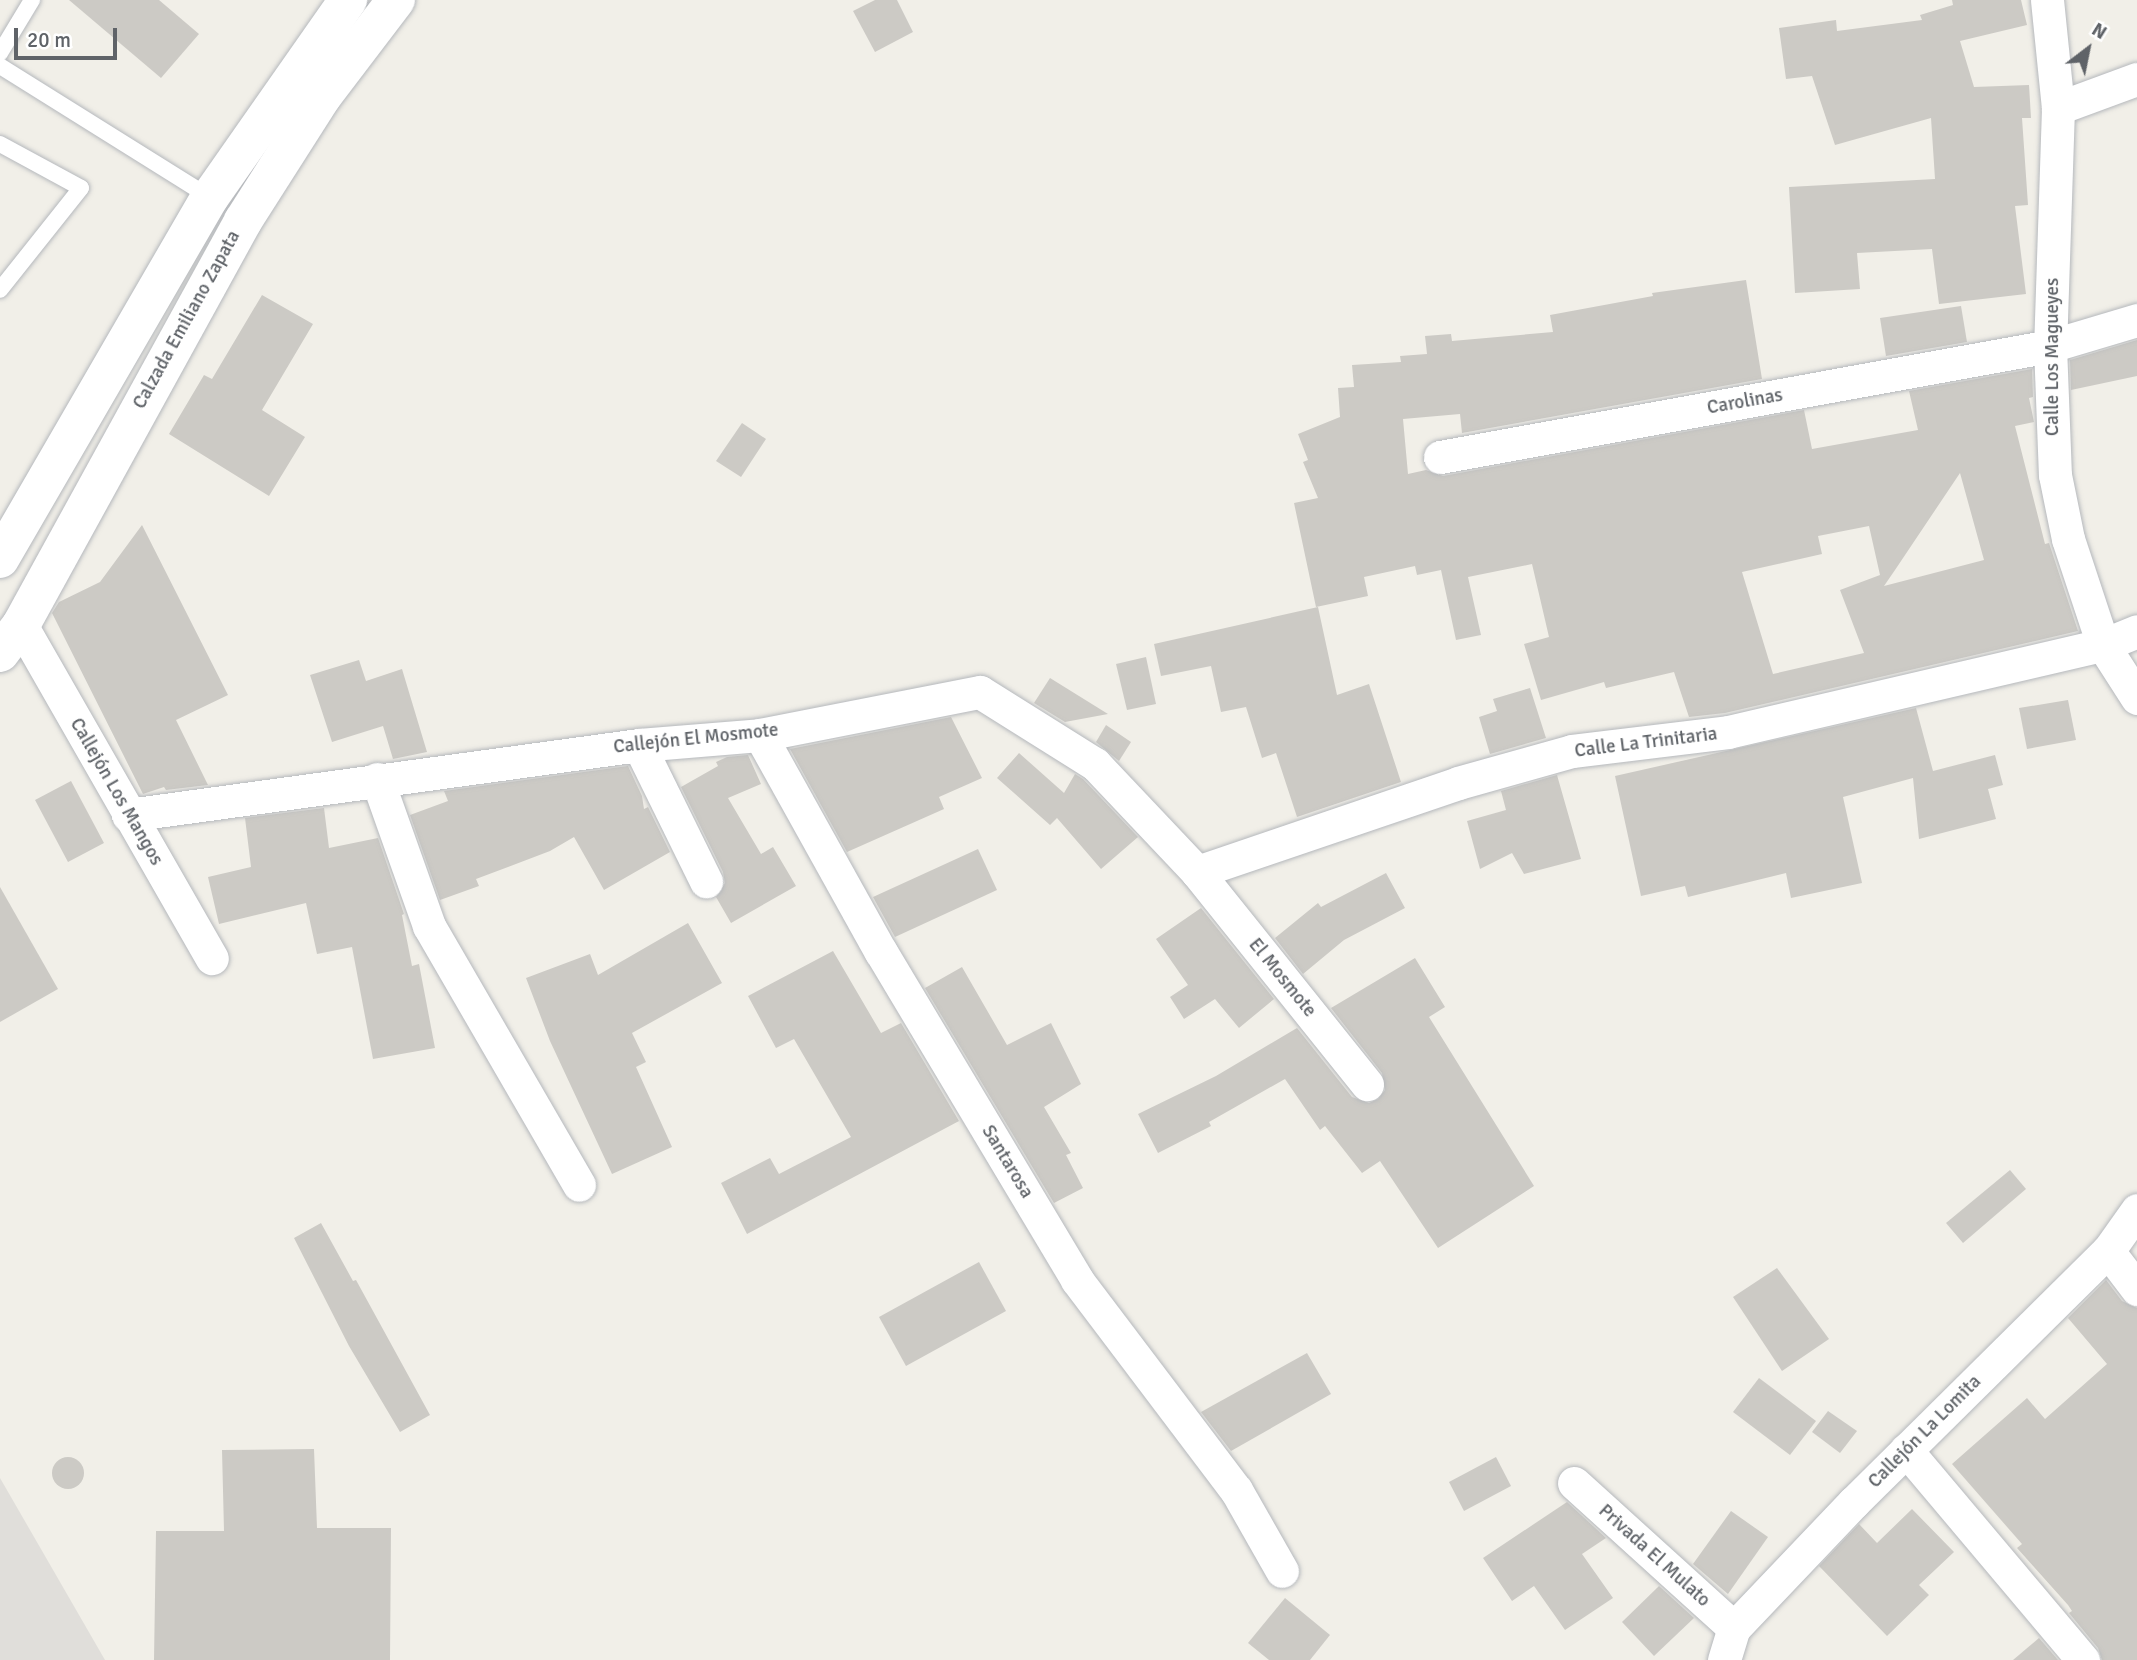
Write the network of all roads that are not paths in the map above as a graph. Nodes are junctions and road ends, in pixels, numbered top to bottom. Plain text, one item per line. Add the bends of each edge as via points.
1 (32, 0) edge
2 (348, 0) edge
3 (396, 0) edge
4 (2047, 0) edge
5 (0, 53) edge
6 (0, 65) edge
7 (2137, 79) edge
8 (2057, 108) junction
9 (0, 144) edge
10 (210, 197) junction
11 (0, 290) edge
12 (2137, 320) edge
13 (2050, 346) junction
14 (1440, 457) dead end
15 (0, 559) edge
16 (2137, 631) edge
17 (10, 639) edge
18 (2103, 645) junction
19 (2137, 698) edge
20 (760, 735) junction
21 (639, 745) junction
22 (377, 779) junction
23 (128, 815) junction
24 (1197, 872) junction
25 (706, 881) dead end
26 (212, 958) dead end
27 (1367, 1084) dead end
28 (579, 1185) dead end
29 (2137, 1210) edge
30 (2108, 1251) junction
31 (2137, 1289) edge
32 (1906, 1450) junction
33 (1574, 1483) dead end
34 (1282, 1571) dead end
35 (1734, 1628) junction
36 (1724, 1660) edge
37 (2083, 1660) edge

1 - 5 lane
2 - 10 main road, Calzada Emiliano Zapata
3 - 17 main road, Calzada Emiliano Zapata via 322,97 243,220
4 - 8 street, Calle Los Magueyes
6 - 10 lane
7 - 8 street
8 - 13 street, Calle Los Magueyes
9 - 11 lane via 81,188
10 - 15 main road, Calzada Emiliano Zapata
12 - 13 street, Carolinas
13 - 14 street, Carolinas
13 - 18 street, Calle Los Magueyes via 2055,475 2068,539
16 - 18 street, Calle La Trinitaria
17 - 23 street, Callejón Los Mangos
18 - 19 street, Calle Los Magueyes
18 - 24 street, Calle La Trinitaria via 1728,732 1572,751 1458,783
20 - 21 street, Callejón El Mosmote
20 - 24 street, Callejón El Mosmote via 980,692 1095,764
20 - 34 street, Santarosa via 881,952 1077,1280 1236,1490
21 - 22 street, Callejón El Mosmote
21 - 25 street
22 - 23 street, Callejón El Mosmote
22 - 28 street via 429,926
23 - 26 street, Callejón Los Mangos
24 - 27 street, El Mosmote
29 - 30 street, Callejón La Lomita
30 - 31 street
30 - 32 street, Callejón La Lomita
32 - 35 street, Callejón La Lomita
32 - 37 street
33 - 35 street, Privada El Mulato
35 - 36 street, Callejón La Lomita

